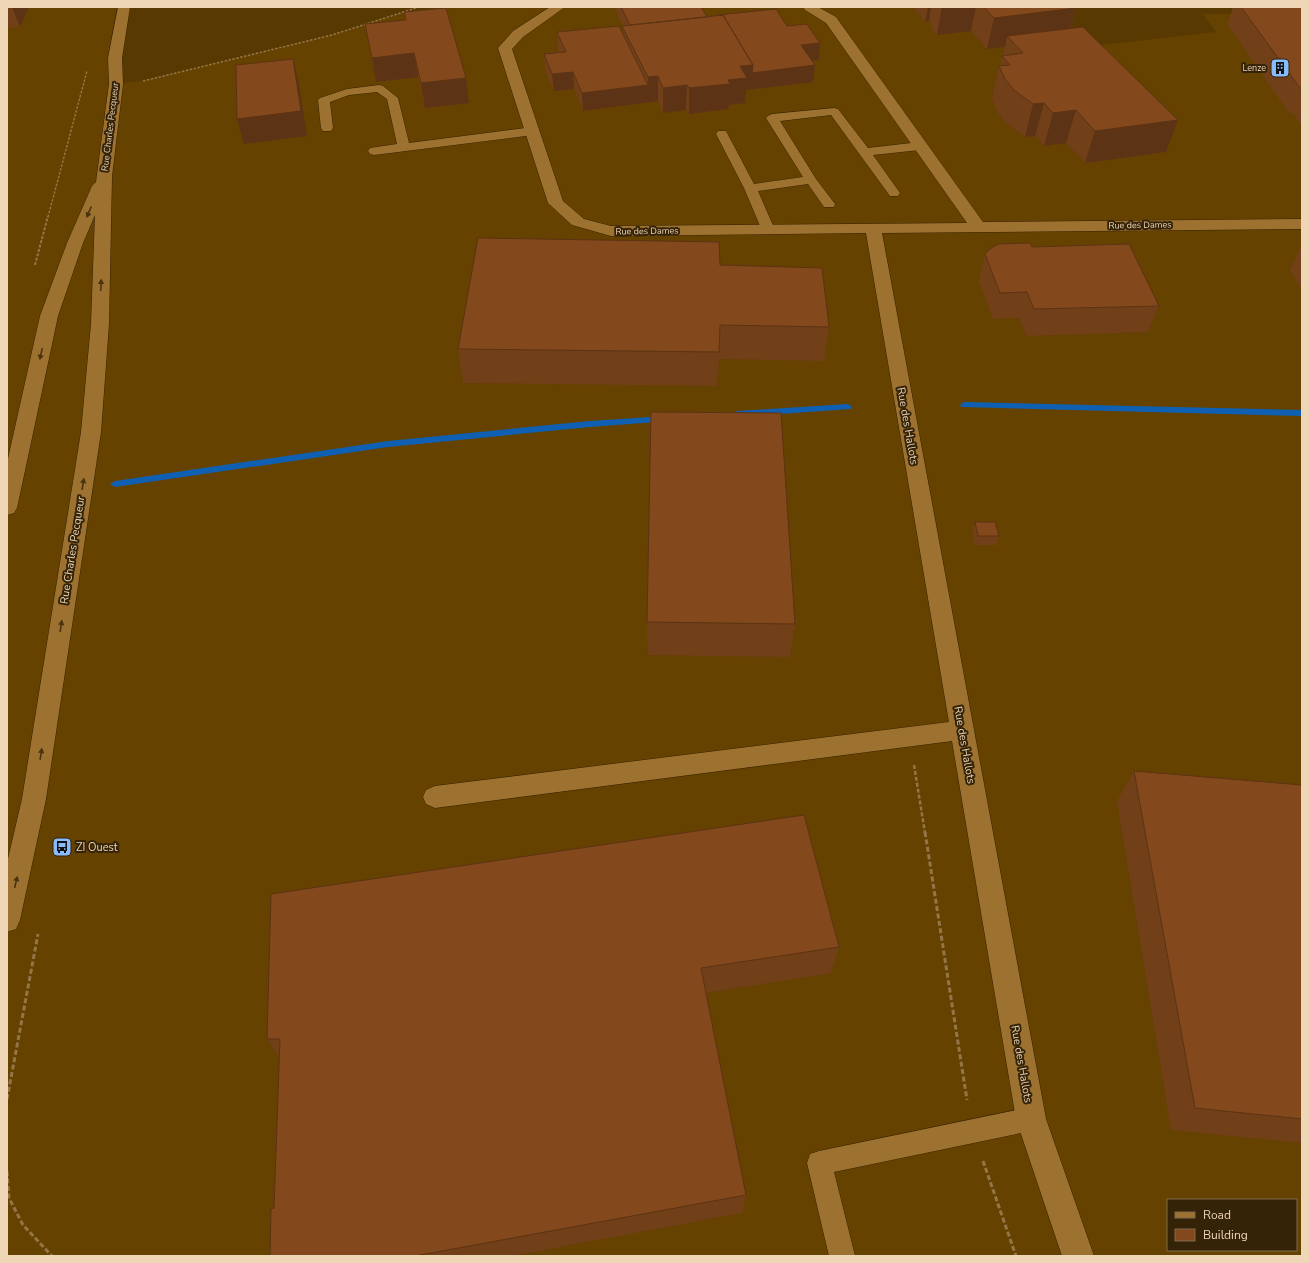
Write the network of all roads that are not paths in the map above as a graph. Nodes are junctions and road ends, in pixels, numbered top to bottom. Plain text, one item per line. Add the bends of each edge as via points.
1 (124, 7) edge
2 (559, 7) edge
3 (809, 7) edge
4 (326, 128) dead end
5 (532, 131) junction
6 (722, 134) dead end
7 (920, 146) junction
8 (404, 147) junction
9 (374, 150) dead end
10 (865, 152) junction
11 (104, 176) junction
12 (811, 180) junction
13 (750, 188) junction
14 (894, 193) dead end
15 (829, 204) dead end
16 (1302, 224) edge
17 (978, 227) junction
18 (873, 228) junction
19 (768, 230) junction
20 (7, 508) edge
21 (962, 730) junction
22 (435, 797) dead end
23 (7, 920) edge
24 (1031, 1119) junction
25 (842, 1256) edge
26 (1078, 1256) edge

1 - 11 street, Rue Charles Pecqueur via 115,58 116,84
2 - 5 street, Rue des Dames via 518,34 505,48
3 - 7 street via 832,20
4 - 8 lane via 324,100 347,92 379,88 392,98
5 - 8 lane
5 - 19 street, Rue des Dames via 556,203 578,222 611,231
6 - 13 lane
7 - 10 lane
7 - 17 street
8 - 9 lane
10 - 12 lane via 834,111 772,118
10 - 14 lane
11 -> 20 street, Rue Charles Pecqueur via 75,243 49,316
23 -> 11 street, Rue Charles Pecqueur via 34,799 91,432 100,324
12 - 13 lane
12 - 15 lane
13 - 19 lane
16 - 17 street, Rue des Dames
17 - 18 street, Rue des Dames
18 - 19 street, Rue des Dames
18 - 21 street, Rue des Hallots
21 - 22 street
21 - 24 street, Rue des Hallots
24 - 25 lane via 819,1163
24 - 26 street, Rue des Hallots

